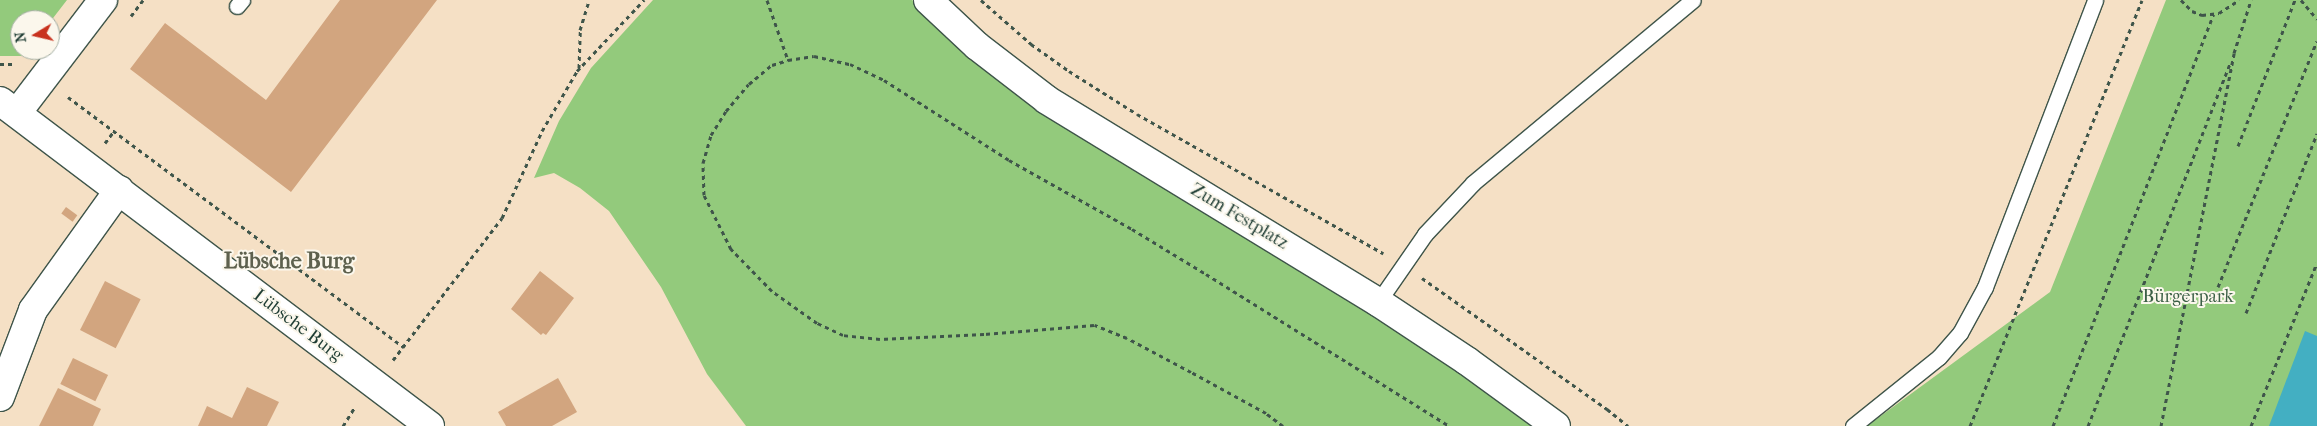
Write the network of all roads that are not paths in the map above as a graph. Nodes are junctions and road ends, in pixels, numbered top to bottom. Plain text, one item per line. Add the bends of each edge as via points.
1 (103, 0) edge
2 (928, 0) edge
3 (1693, 0) edge
4 (2095, 0) edge
5 (9, 107) edge
6 (119, 190) junction
7 (1378, 302) junction
8 (0, 397) edge
9 (430, 426) edge
10 (1556, 426) edge
11 (1853, 426) edge

1 - 5 street, Lübsche Burg via 44,80
2 - 7 street, Zum Festplatz via 977,46 1048,100
3 - 7 lane via 1473,183 1425,234
4 - 11 lane via 1985,287 1960,333 1940,358
5 - 6 street, Lübsche Burg
6 - 8 street via 33,310
6 - 9 street, Lübsche Burg
7 - 10 street, Zum Festplatz

